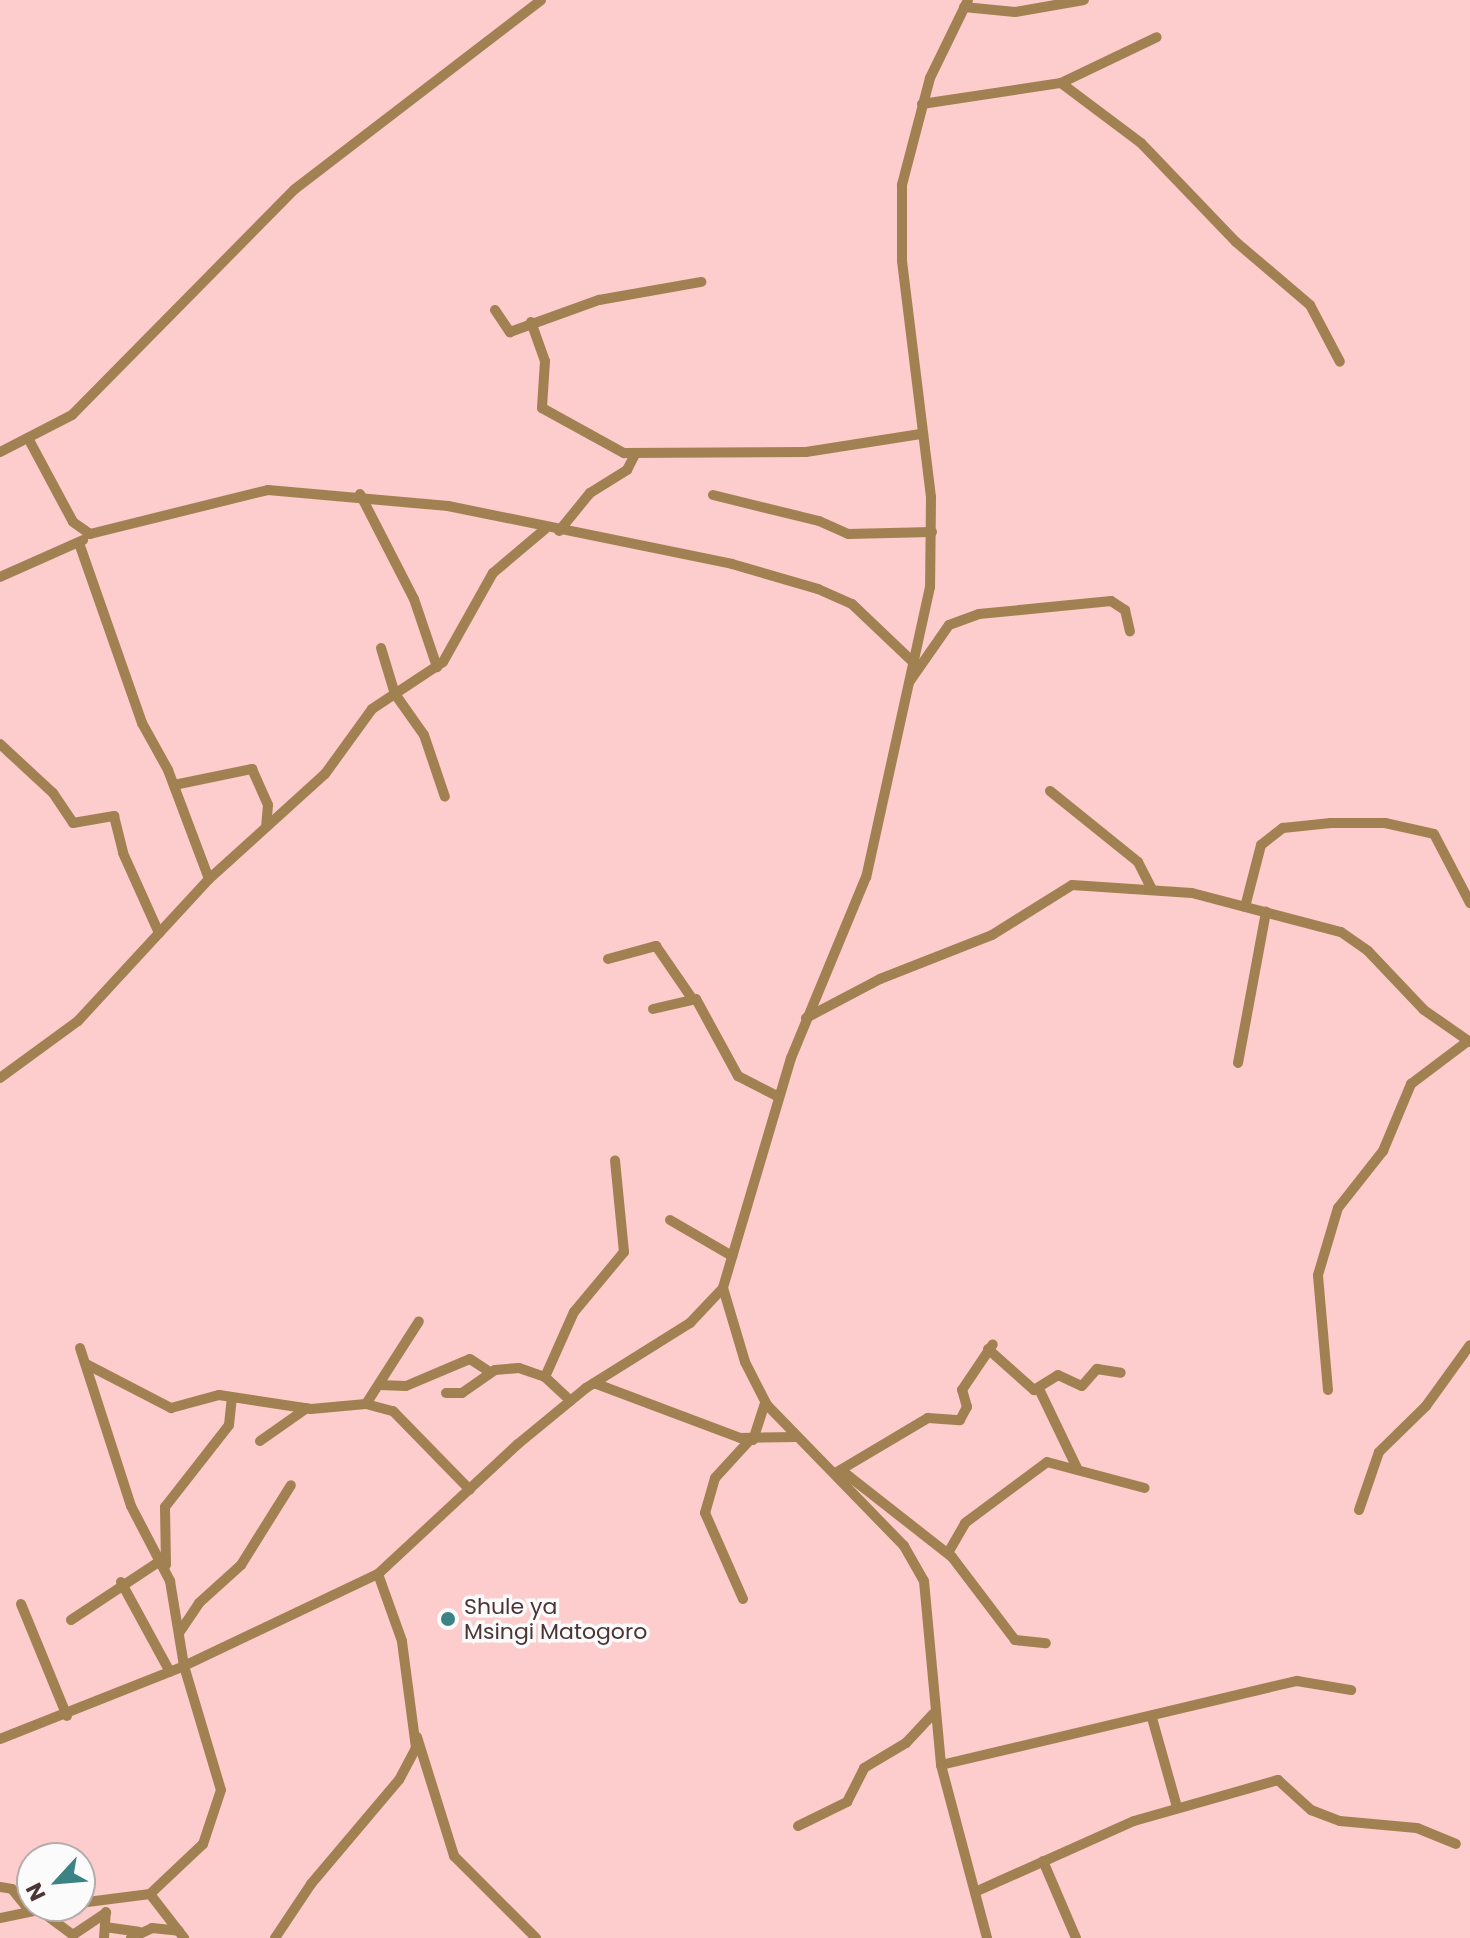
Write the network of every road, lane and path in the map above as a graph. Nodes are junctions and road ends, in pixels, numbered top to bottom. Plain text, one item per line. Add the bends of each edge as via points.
1 (541, 0) edge
2 (1084, 0) edge
3 (966, 4) edge
4 (1157, 37) dead end
5 (1061, 83) junction
6 (922, 104) junction
7 (701, 282) dead end
8 (495, 310) dead end
9 (531, 322) junction
10 (1340, 362) dead end
11 (921, 434) junction
12 (28, 438) junction
13 (0, 452) edge
14 (635, 454) junction
15 (360, 494) junction
16 (713, 495) dead end
17 (545, 529) junction
18 (559, 531) junction
19 (932, 532) junction
20 (90, 534) junction
21 (79, 543) junction
22 (0, 577) edge
23 (1130, 631) dead end
24 (381, 648) dead end
25 (911, 660) junction
26 (437, 667) junction
27 (907, 686) junction
28 (395, 694) junction
29 (0, 744) edge
30 (174, 785) junction
31 (1050, 791) dead end
32 (445, 797) dead end
33 (266, 827) junction
34 (209, 879) junction
35 (1152, 890) junction
36 (1470, 903) edge
37 (1245, 907) junction
38 (1266, 912) junction
39 (159, 933) junction
40 (608, 959) dead end
41 (691, 997) junction
42 (653, 1009) dead end
43 (806, 1018) junction
44 (1469, 1042) edge
45 (1238, 1063) dead end
46 (0, 1078) edge
47 (779, 1097) junction
48 (615, 1160) dead end
49 (670, 1220) dead end
50 (732, 1256) junction
51 (723, 1288) junction
52 (419, 1321) dead end
53 (1470, 1345) edge
54 (80, 1348) dead end
55 (86, 1364) junction
56 (490, 1372) junction
57 (1121, 1373) dead end
58 (545, 1377) junction
59 (594, 1383) junction
60 (379, 1385) junction
61 (1039, 1389) junction
62 (1328, 1390) dead end
63 (446, 1393) dead end
64 (232, 1398) junction
65 (571, 1401) junction
66 (765, 1402) junction
67 (366, 1404) junction
68 (307, 1408) junction
69 (797, 1437) junction
70 (752, 1440) junction
71 (260, 1441) dead end
72 (1077, 1468) junction
73 (838, 1472) junction
74 (291, 1485) dead end
75 (1145, 1488) dead end
76 (470, 1490) junction
77 (1359, 1510) dead end
78 (948, 1553) junction
79 (163, 1566) junction
80 (378, 1574) junction
81 (121, 1582) junction
82 (743, 1599) dead end
83 (21, 1604) dead end
84 (71, 1620) dead end
85 (179, 1633) junction
86 (1046, 1643) dead end
87 (184, 1666) junction
88 (170, 1672) junction
89 (1351, 1690) dead end
90 (933, 1714) junction
91 (67, 1716) junction
92 (1152, 1718) junction
93 (416, 1735) junction
94 (0, 1739) edge
95 (941, 1765) junction
96 (1177, 1807) junction
97 (798, 1826) dead end
98 (1456, 1844) dead end
99 (1043, 1861) junction
100 (975, 1892) junction
101 (150, 1894) junction
102 (96, 1906) edge
103 (107, 1908) junction
104 (51, 1922) edge
105 (87, 1927) junction
106 (104, 1932) edge
107 (135, 1935) edge
108 (182, 1935) edge
109 (275, 1938) edge
110 (536, 1938) edge
111 (987, 1938) edge
112 (1076, 1938) edge

1 - 12 street via 295,189 90,400
2 - 3 street via 1015,12
3 - 6 street
4 - 5 street
5 - 6 street
5 - 10 street via 1141,143 1236,242 1310,305
6 - 11 street via 902,185 902,261
7 - 9 street via 599,300
8 - 9 street via 507,332
9 - 14 street via 545,361 542,408 603,446
11 - 14 street via 806,452
11 - 19 street
12 - 13 street
12 - 20 street via 73,522
14 - 18 street via 627,470 590,493
15 - 17 street via 448,506
15 - 20 street via 268,490
15 - 26 street via 414,599
16 - 19 street via 819,521 848,534
17 - 18 street
17 - 26 street via 493,573
18 - 25 street via 732,564 818,589 852,604
19 - 25 street via 930,587
20 - 21 street
21 - 22 street
21 - 30 street via 142,723
23 - 27 street via 1125,610 1111,601 979,614 949,625
24 - 28 street
25 - 27 street
26 - 28 street
27 - 43 street via 866,877
28 - 32 street via 424,735
28 - 33 street via 363,717 334,763
29 - 39 street via 53,793 73,823 114,816 123,853
30 - 33 street via 252,769 268,805
30 - 34 street
31 - 35 street via 1138,862
33 - 34 street
34 - 39 street
35 - 37 street
35 - 43 street via 1061,888 992,935 880,979
36 - 37 street via 1434,834 1385,823 1339,823 1306,824 1271,835 1253,862
37 - 38 street
38 - 44 street via 1330,928 1359,943 1424,1010
38 - 45 street
39 - 46 street via 78,1021
40 - 41 street via 656,946
41 - 42 street
41 - 47 street via 711,1019 738,1076
43 - 47 street
44 - 62 street via 1411,1084 1383,1151 1338,1208 1318,1275
47 - 50 street
48 - 58 street via 624,1252 574,1312
49 - 50 street
50 - 51 street
51 - 59 street via 690,1323
51 - 66 street
52 - 60 street
53 - 77 street via 1426,1406 1379,1452
54 - 55 street
55 - 64 street via 171,1408 207,1396
55 - 79 street via 131,1506
56 - 58 street via 519,1368
56 - 60 street via 470,1359 406,1386
56 - 63 street via 462,1393
57 - 61 street via 1097,1369 1082,1386 1058,1375
58 - 65 street
59 - 65 street
59 - 70 street
60 - 67 street
61 - 72 street
61 - 73 street via 1016,1379 990,1346 962,1390 967,1407 960,1420 928,1418
64 - 68 street
64 - 79 street via 229,1425 165,1507
65 - 76 street
66 - 69 street
66 - 70 street
67 - 68 street
67 - 76 street via 406,1419
68 - 71 street
69 - 70 street
69 - 73 street
70 - 82 street via 715,1478 705,1513
72 - 75 street
72 - 78 street via 1059,1462 1037,1467 965,1523
73 - 78 street
73 - 90 street via 904,1546 924,1581 933,1625
74 - 85 street via 241,1565 199,1603
76 - 80 street
78 - 86 street via 1015,1640
79 - 81 street
79 - 85 street
80 - 87 street
80 - 93 street via 399,1628
81 - 84 street
81 - 88 street
83 - 91 street
85 - 87 street
87 - 88 street
87 - 101 street via 212,1752 220,1807 203,1844
88 - 91 street
89 - 92 street via 1297,1681
90 - 95 street
90 - 97 street via 906,1743 864,1768 847,1802
91 - 94 street
92 - 95 street
92 - 96 street
93 - 109 street via 399,1780 311,1884
93 - 110 street via 454,1856
95 - 100 street
96 - 98 street via 1280,1780 1329,1817 1417,1828
96 - 99 street
99 - 100 street
99 - 112 street
100 - 111 street
101 - 103 street
101 - 108 street
102 - 103 street
103 - 105 street
103 - 106 street
104 - 105 street via 68,1934
105 - 106 street
106 - 107 street
107 - 108 street

